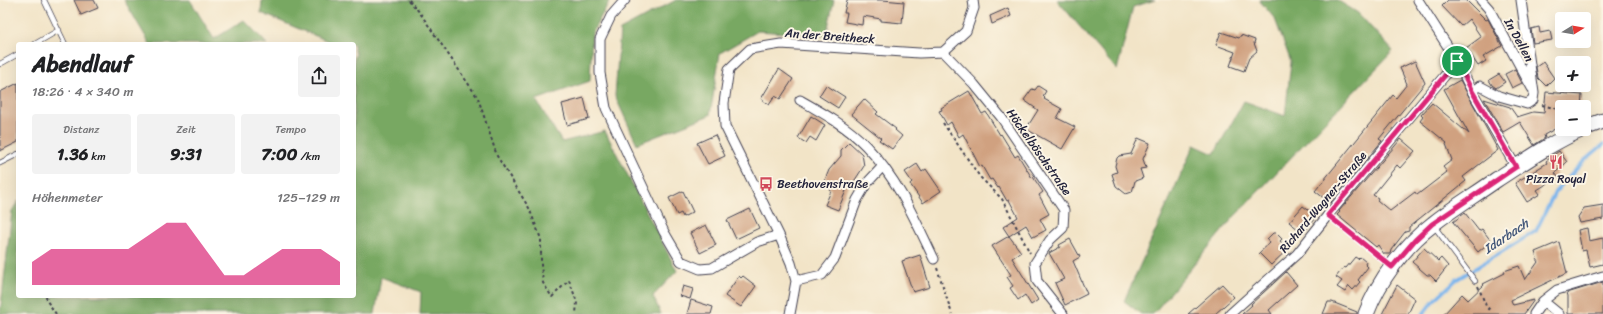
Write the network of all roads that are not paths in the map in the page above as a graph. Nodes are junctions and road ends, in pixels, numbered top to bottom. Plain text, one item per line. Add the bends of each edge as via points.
1 (44, 0) edge
2 (625, 0) edge
3 (973, 0) edge
4 (1418, 0) edge
5 (1481, 0) edge
6 (1521, 0) edge
7 (59, 30) junction
8 (38, 42) edge
9 (64, 42) edge
10 (943, 52) junction
11 (16, 55) edge
12 (1457, 61) junction
13 (0, 64) edge
14 (1472, 91) junction
15 (1534, 92) junction
16 (800, 100) dead end
17 (1603, 121) edge
18 (1591, 126) edge
19 (1564, 136) edge
20 (16, 155) edge
21 (0, 163) edge
22 (883, 166) junction
23 (1516, 167) junction
24 (1432, 224) junction
25 (779, 235) junction
26 (934, 259) road end
27 (1603, 276) edge
28 (796, 280) junction
29 (1475, 281) road end
30 (1543, 301) junction
31 (790, 314) edge
32 (1063, 314) edge
33 (1230, 314) edge
34 (1366, 314) edge
35 (1534, 314) edge
36 (1559, 314) edge

1 - 7 lane
2 - 25 street via 611,16 600,39 600,73 606,108 664,232 681,261 700,269 712,268 757,242
3 - 10 street via 974,8 966,31
4 - 12 street
5 - 15 street, In Dellen
6 - 15 street
7 - 8 lane
7 - 9 lane
10 - 25 street, An der Breitheck via 919,53 781,44 750,49 729,69 724,103 725,126
10 - 32 street, Höckelböschstraße via 1001,117 1064,210 1063,228 1050,240 1035,263 1038,281
11 - 13 lane
12 - 14 street
12 - 33 street, Richard-Wagner-Straße via 1297,254
14 - 15 street via 1480,86 1499,96 1527,104 1533,100
14 - 23 street
16 - 22 street via 835,121 866,145
17 - 18 main road
19 - 23 main road
20 - 21 lane
22 - 26 street via 902,193
22 - 28 street via 867,183 857,200 835,258 822,275
23 - 24 main road
24 - 29 lane
24 - 34 main road via 1392,267
25 - 28 street, An der Breitheck
27 - 30 street via 1556,290
28 - 31 street
30 - 35 street
30 - 36 street

